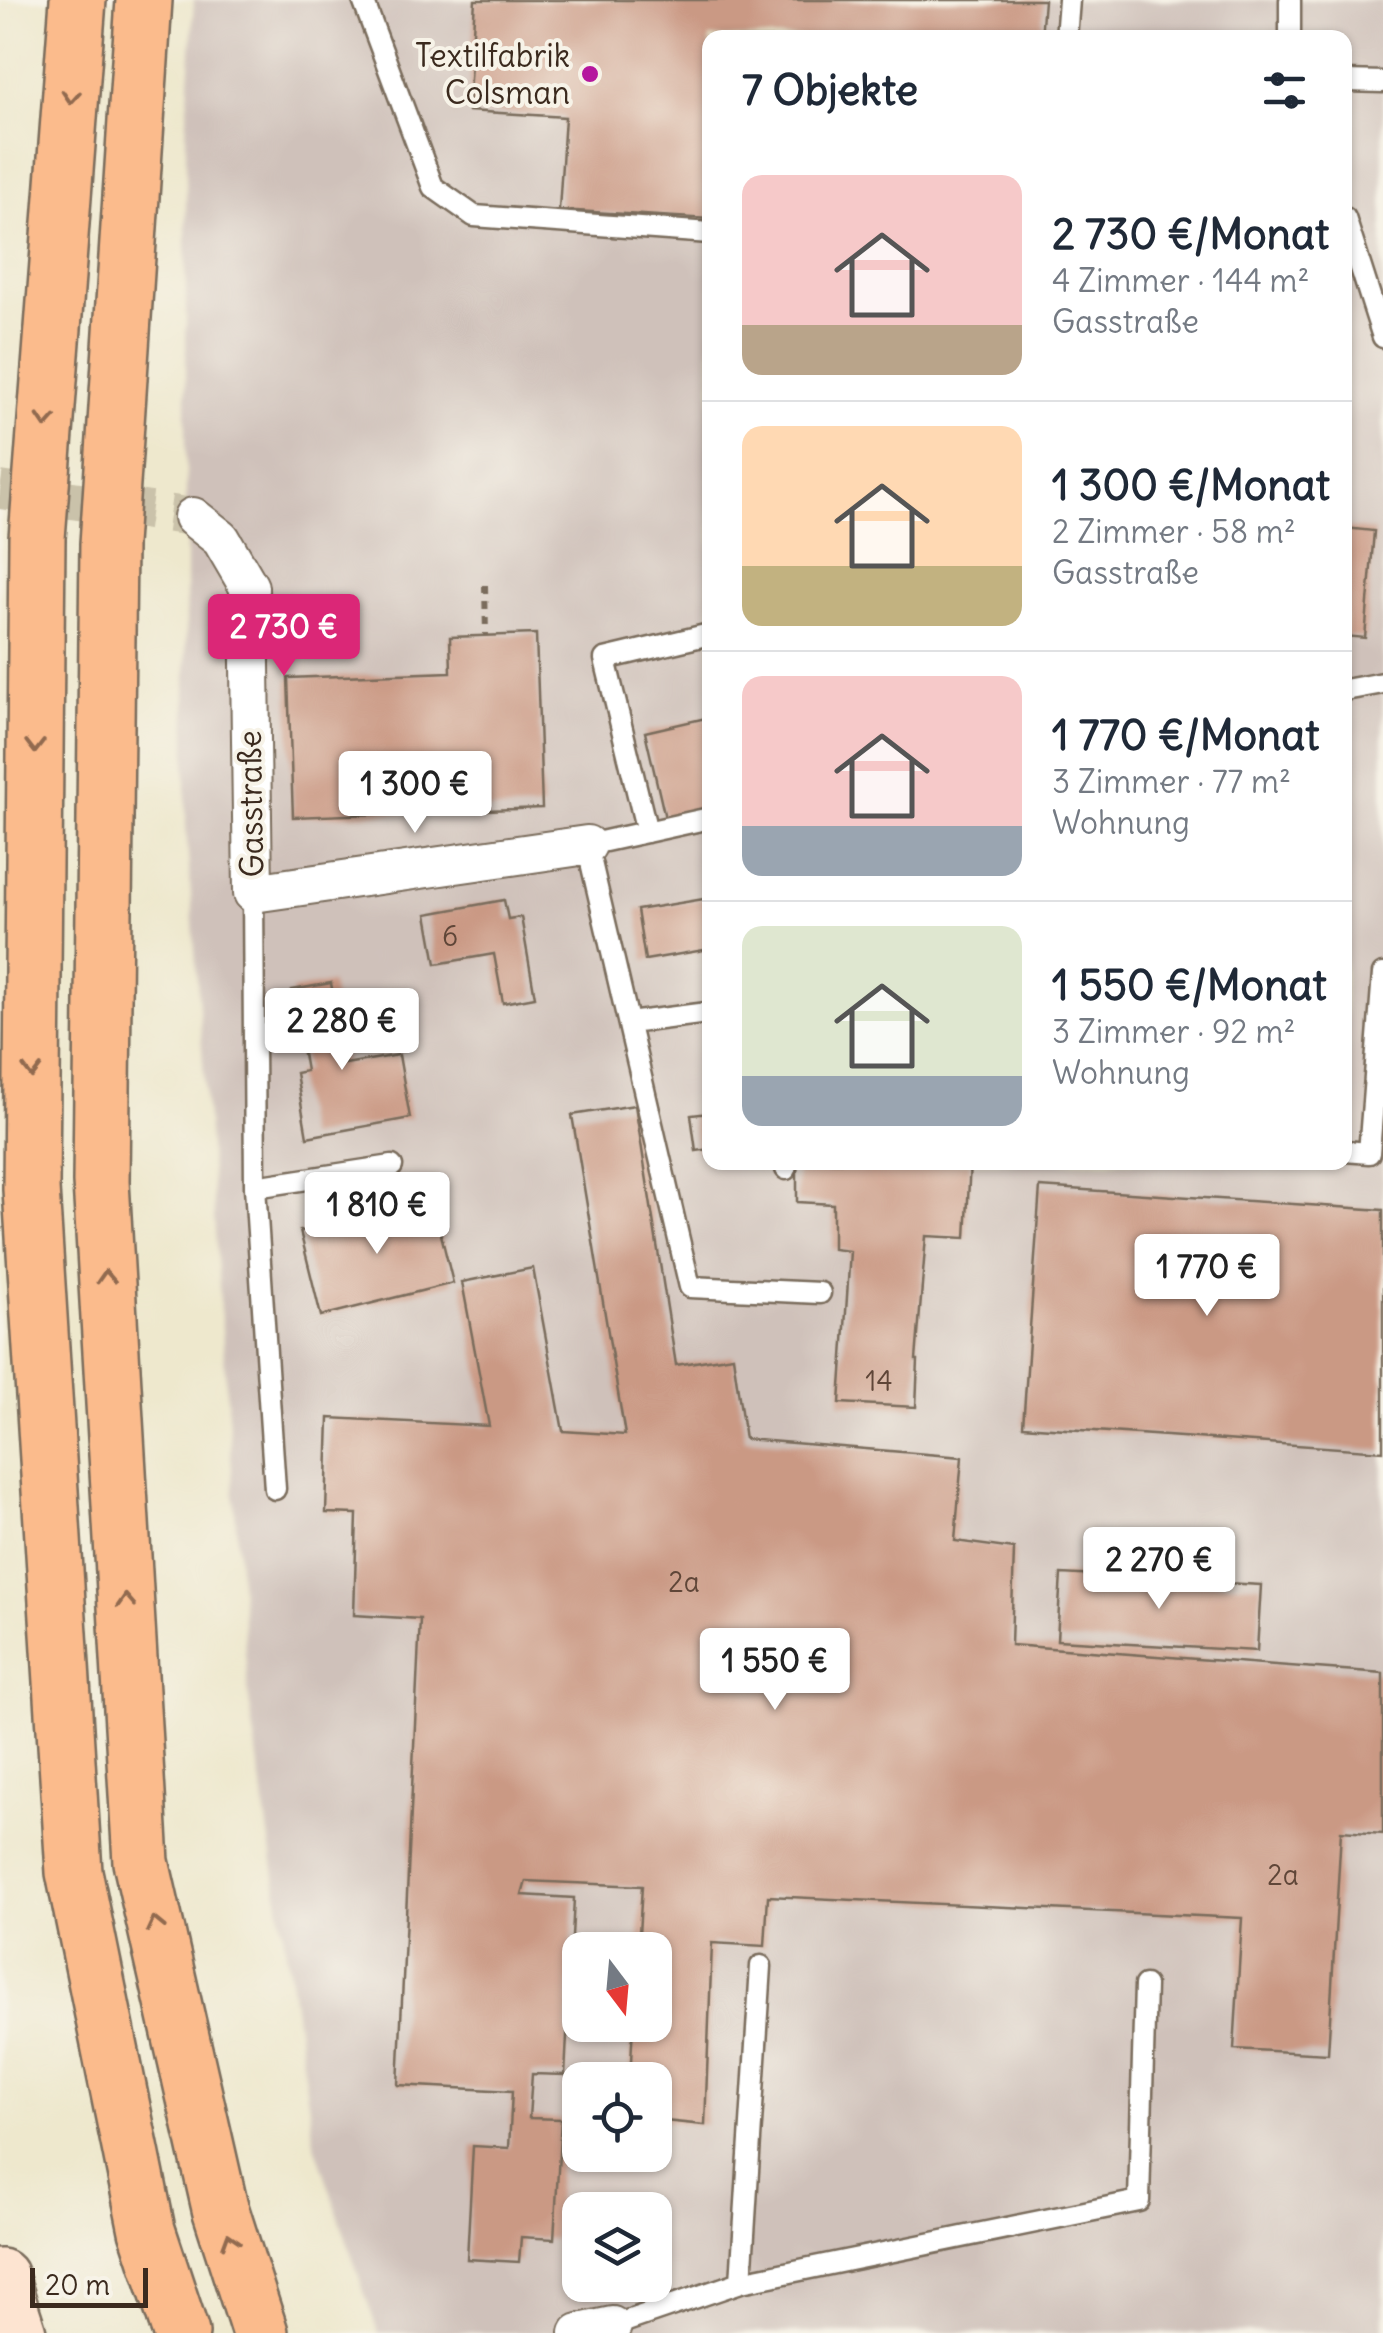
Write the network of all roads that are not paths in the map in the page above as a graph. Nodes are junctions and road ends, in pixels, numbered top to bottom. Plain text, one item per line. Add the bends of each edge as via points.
1 (78, 0) edge
2 (144, 0) edge
3 (364, 0) edge
4 (1069, 0) edge
5 (1290, 0) edge
6 (1067, 30) edge
7 (1290, 30) edge
8 (1352, 81) edge
9 (1383, 82) edge
10 (702, 232) edge
11 (1352, 240) edge
12 (1383, 337) edge
13 (193, 518) tunnel mouth
14 (702, 636) edge
15 (1383, 683) edge
16 (1352, 689) edge
17 (702, 820) edge
18 (646, 832) junction
19 (588, 845) junction
20 (252, 893) junction
21 (1383, 974) edge
22 (702, 1014) edge
23 (629, 1023) junction
24 (1352, 1152) edge
25 (392, 1166) dead end
26 (255, 1187) junction
27 (820, 1293) dead end
28 (275, 1490) dead end
29 (761, 1966) dead end
30 (1146, 1984) dead end
31 (742, 2282) junction
32 (595, 2330) edge
33 (182, 2333) edge
34 (260, 2333) edge

1 -> 33 highway via 37,538 31,1188 74,1872 146,2230
34 -> 2 highway via 220,2208 142,1862 100,1182 108,544
3 - 10 lane via 433,187 474,216
4 - 6 lane
5 - 7 lane
8 - 9 lane
11 - 12 lane
13 - 20 street, Gasstraße via 221,539 249,588
14 - 18 lane via 605,660
15 - 16 lane
17 - 18 lane
18 - 19 lane
19 - 20 street, Gasstraße
19 - 23 lane
20 - 26 lane
21 - 24 lane via 1369,1153
22 - 23 lane
23 - 27 lane via 690,1287
25 - 26 lane
26 - 28 lane
29 - 31 lane
30 - 31 lane via 1139,2200
31 - 32 lane

